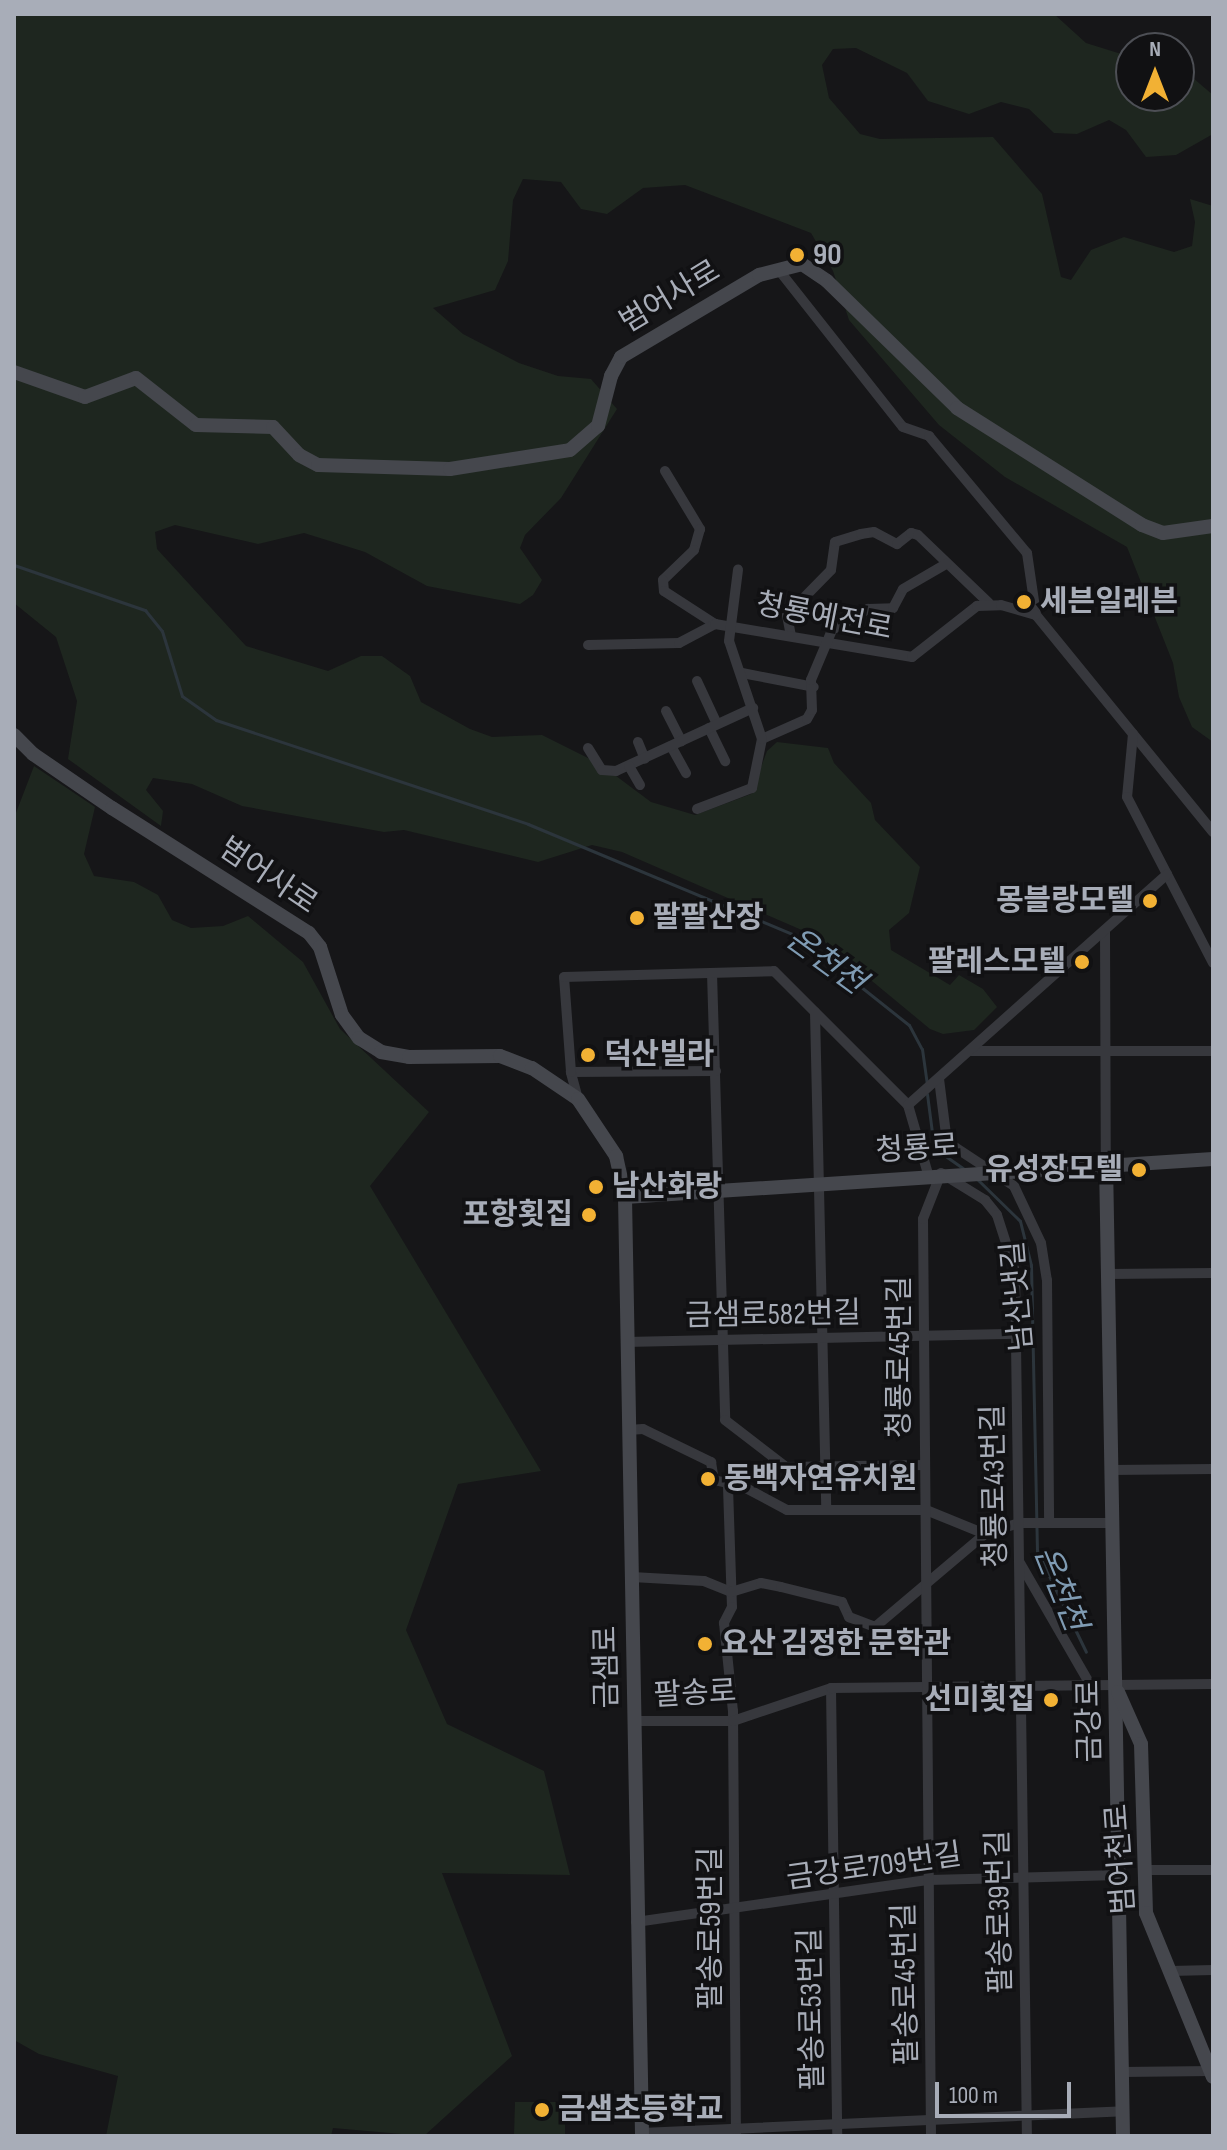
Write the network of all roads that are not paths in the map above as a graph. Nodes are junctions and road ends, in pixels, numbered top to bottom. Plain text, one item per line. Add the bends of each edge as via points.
1 (776, 268) junction
2 (14, 372) edge
3 (665, 471) dead end
4 (1213, 526) edge
5 (946, 564) junction
6 (738, 570) dead end
7 (989, 603) junction
8 (1036, 615) junction
9 (715, 624) junction
10 (728, 625) junction
11 (791, 636) junction
12 (824, 643) junction
13 (588, 645) dead end
14 (742, 673) junction
15 (697, 681) dead end
16 (814, 687) junction
17 (753, 708) junction
18 (666, 711) dead end
19 (713, 726) junction
20 (1133, 734) junction
21 (14, 735) edge
22 (762, 739) junction
23 (638, 742) dead end
24 (676, 743) junction
25 (588, 748) dead end
26 (645, 759) junction
27 (725, 761) dead end
28 (629, 766) junction
29 (686, 773) dead end
30 (640, 785) dead end
31 (697, 809) dead end
32 (1213, 832) edge
33 (1167, 874) junction
34 (1105, 930) junction
35 (1213, 963) edge
36 (712, 973) junction
37 (815, 1012) junction
38 (970, 1051) junction
39 (1105, 1051) junction
40 (1213, 1051) edge
41 (716, 1071) junction
42 (571, 1072) junction
43 (939, 1079) junction
44 (578, 1099) junction
45 (908, 1105) junction
46 (1213, 1159) edge
47 (1106, 1162) junction
48 (993, 1170) junction
49 (935, 1174) junction
50 (818, 1182) junction
51 (721, 1189) junction
52 (625, 1197) junction
53 (1213, 1273) edge
54 (1108, 1274) junction
55 (1017, 1334) junction
56 (923, 1336) junction
57 (821, 1338) junction
58 (724, 1340) junction
59 (626, 1342) junction
60 (628, 1430) junction
61 (925, 1465) junction
62 (825, 1466) junction
63 (1213, 1469) edge
64 (1111, 1470) junction
65 (728, 1487) junction
66 (826, 1509) junction
67 (926, 1510) junction
68 (1047, 1522) junction
69 (1022, 1523) junction
70 (1112, 1523) junction
71 (985, 1534) junction
72 (1020, 1562) junction
73 (632, 1577) junction
74 (924, 1589) junction
75 (731, 1592) junction
76 (1213, 1684) edge
77 (1091, 1686) junction
78 (1115, 1686) junction
79 (1021, 1687) junction
80 (831, 1688) junction
81 (926, 1688) junction
82 (634, 1721) junction
83 (733, 1721) junction
84 (1145, 1870) junction
85 (1213, 1870) edge
86 (1023, 1874) junction
87 (1119, 1875) junction
88 (929, 1880) junction
89 (834, 1895) junction
90 (736, 1911) junction
91 (636, 1922) junction
92 (1213, 1970) edge
93 (1170, 1971) junction
94 (1122, 2072) junction
95 (1212, 2073) edge
96 (1123, 2111) junction
97 (1026, 2116) junction
98 (931, 2122) junction
99 (837, 2131) edge
100 (736, 2133) edge
101 (642, 2134) edge
102 (931, 2136) edge
103 (1027, 2136) edge
104 (1123, 2136) edge

1 - 2 street, 범어사로 via 621,357 598,426 570,450 450,469 318,465 299,455 273,427 196,425 136,378 85,397
1 - 4 street via 792,263 811,269 957,408 1142,525 1163,533
1 - 8 street via 790,278 806,307 903,427 929,436 1027,553
3 - 9 street via 700,529 694,550 663,580 664,591
5 - 7 street
5 - 11 street via 911,533 897,544 874,532 835,542 831,570 787,615
5 - 12 street via 903,589 893,608 868,609 832,630
6 - 10 street
7 - 8 street
7 - 12 street, 청룡예전로 via 977,606 912,657
8 - 20 street
9 - 10 street, 청룡예전로
9 - 13 street, 청룡예전로 via 679,643
10 - 11 street, 청룡예전로
10 - 14 street
11 - 12 street, 청룡예전로
12 - 16 street via 811,680
14 - 16 street
14 - 17 street
15 - 19 street
16 - 22 street via 807,719
17 - 19 street
17 - 22 street
18 - 24 street
19 - 24 street
19 - 27 street
20 - 32 street
20 - 33 street via 1127,797
21 - 44 street, 범어사로 via 112,808 309,933 320,947 342,1015 367,1043 409,1057 500,1056 532,1068
22 - 31 street via 752,788
23 - 26 street
24 - 26 street
24 - 29 street
25 - 28 street via 602,770
26 - 28 street
28 - 30 street
33 - 34 street
33 - 35 street
34 - 38 street
34 - 39 street
36 - 37 street via 774,971
36 - 41 street
36 - 42 street via 564,977
37 - 45 street
37 - 50 street
38 - 39 street
38 - 43 street
39 - 40 street
39 - 47 street
41 - 42 street
41 - 51 street
42 - 44 street
43 - 45 street
43 - 48 street, 남산냇길 via 947,1142
44 - 52 street, 범어사로 via 616,1156
45 - 49 street
46 - 47 street, 청룡로
47 - 48 street, 청룡로
47 - 54 street, 금강로
48 - 49 street, 청룡로
48 - 68 street, 남산냇길 via 1014,1186 1041,1243 1047,1280
49 - 50 street, 청룡로
49 - 55 street, 청룡로43번길 via 985,1200 1006,1231 1015,1271
49 - 56 street, 청룡로45번길 via 923,1219
50 - 51 street, 청룡로
50 - 57 street
51 - 52 street, 청룡로
51 - 58 street
52 - 59 street, 금샘로
53 - 54 street
54 - 64 street, 금강로
55 - 56 street, 금샘로582번길
55 - 69 street, 청룡로43번길
56 - 57 street, 금샘로582번길
56 - 61 street, 청룡로45번길
57 - 58 street, 금샘로582번길
57 - 62 street
58 - 59 street, 금샘로582번길
58 - 62 street via 725,1420 786,1467
59 - 60 street, 금샘로
60 - 65 street via 643,1429 711,1462 714,1480
60 - 73 street, 금샘로
61 - 62 street
61 - 67 street, 청룡로45번길
62 - 66 street
63 - 64 street
64 - 70 street, 금강로
65 - 66 street via 744,1487 787,1510
65 - 75 street, 팔송로59번길
66 - 67 street
67 - 71 street
67 - 74 street, 청룡로45번길
68 - 69 street
68 - 70 street
69 - 71 street
69 - 72 street, 청룡로43번길
70 - 78 street, 금강로
71 - 74 street
72 - 77 street
72 - 79 street, 청룡로43번길
73 - 75 street via 704,1581
73 - 82 street, 금샘로
74 - 75 street via 875,1627 849,1617 842,1602 781,1587 761,1583
74 - 81 street, 청룡로45번길
75 - 83 street, 팔송로59번길 via 732,1607 724,1623
76 - 78 street, 팔송로
77 - 78 street, 팔송로
77 - 79 street, 팔송로
78 - 84 street, 범어천로 via 1141,1744
78 - 87 street, 금강로
79 - 81 street, 팔송로
79 - 86 street, 팔송로39번길
80 - 81 street, 팔송로
80 - 83 street, 팔송로
80 - 89 street, 팔송로53번길
81 - 88 street, 팔송로45번길
82 - 83 street, 팔송로
82 - 91 street, 금샘로
83 - 90 street, 팔송로59번길
84 - 85 street
84 - 93 street, 범어천로 via 1146,1913
86 - 87 street, 금강로709번길
86 - 88 street, 금강로709번길
86 - 97 street, 팔송로39번길
87 - 94 street, 금강로
88 - 89 street, 금강로709번길
88 - 98 street, 팔송로45번길
89 - 90 street, 금강로709번길
89 - 99 street, 팔송로53번길
90 - 91 street, 금강로709번길
90 - 100 street, 팔송로59번길
91 - 101 street, 금샘로
92 - 93 street
93 - 95 street, 범어천로
94 - 95 street, 범어천로
94 - 96 street, 금강로
96 - 97 street
96 - 104 street, 금강로
97 - 98 street
97 - 103 street, 팔송로39번길
98 - 99 street
98 - 102 street, 팔송로45번길
99 - 100 street
100 - 101 street

